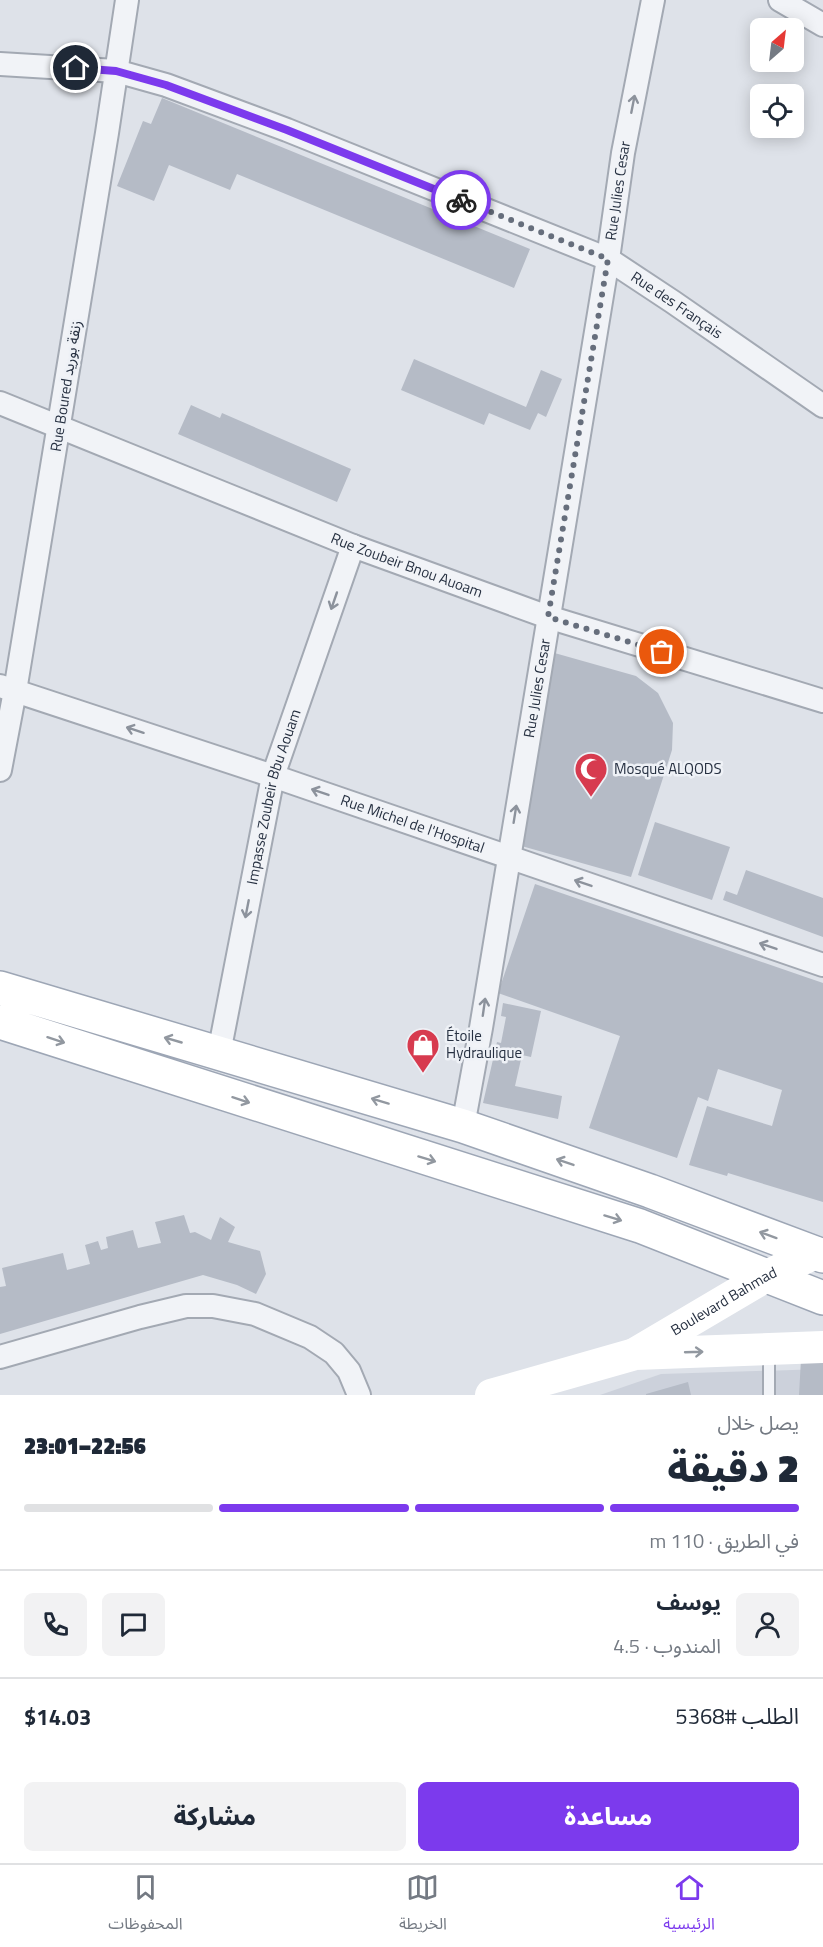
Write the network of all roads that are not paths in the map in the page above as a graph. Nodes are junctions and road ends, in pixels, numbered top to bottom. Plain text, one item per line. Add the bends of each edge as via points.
1 (127, 0) edge
2 (653, 0) edge
3 (780, 0) edge
4 (823, 25) edge
5 (0, 64) edge
6 (116, 71) junction
7 (608, 259) junction
8 (0, 403) edge
9 (823, 406) edge
10 (59, 428) junction
11 (353, 546) junction
12 (548, 617) junction
13 (8, 689) edge
14 (823, 701) edge
15 (0, 771) edge
16 (273, 776) junction
17 (508, 857) junction
18 (823, 965) edge
19 (0, 988) edge
20 (0, 1022) edge
21 (219, 1053) junction
22 (463, 1126) junction
23 (819, 1254) edge
24 (768, 1275) junction
25 (823, 1298) edge
26 (823, 1347) edge
27 (769, 1348) junction
28 (635, 1354) junction
29 (0, 1357) edge
30 (359, 1395) edge
31 (491, 1395) edge
32 (769, 1395) edge

1 - 6 street, Rue Boured زنقة بوريد
7 -> 2 street, Rue Julies Cesar via 623,153
3 - 4 street
5 - 6 street, Rue des Français
6 - 7 street, Rue des Français via 166,85 287,130
6 - 10 street, Rue Boured زنقة بوريد
7 - 9 street, Rue des Français
7 - 12 street, Rue Julies Cesar
8 - 10 street, Rue Zoubeir Bnou Auoam
10 - 11 street, Rue Zoubeir Bnou Auoam
10 - 13 street, Rue Boured زنقة بوريد
11 - 12 street, Rue Zoubeir Bnou Auoam
11 -> 16 street, Impasse Zoubeir Bbu Aouam
12 - 14 street, Rue Zoubeir Bnou Auoam
17 -> 12 street, Rue Julies Cesar
13 - 15 street, Rue Boured زنقة بوريد
16 -> 13 street, Rue Michel de l'Hospital
17 -> 16 street, Rue Michel de l'Hospital
16 -> 21 street, Impasse Zoubeir Bbu Aouam
18 -> 17 street, Rue Michel de l'Hospital
22 -> 17 street, Rue Julies Cesar
21 -> 19 main road
20 -> 24 main road via 639,1226
22 -> 21 main road
23 -> 22 main road
23 - 24 main road, Boulevard Bahmad
24 - 25 main road
24 - 28 main road, Boulevard Bahmad
26 - 27 main road, Boulevard Bahmad
28 -> 27 main road, Boulevard Bahmad
27 - 32 lane
28 - 31 main road, Boulevard Bahmad
29 - 30 street via 140,1317 186,1306 213,1306 255,1314 310,1337 334,1353 349,1371

